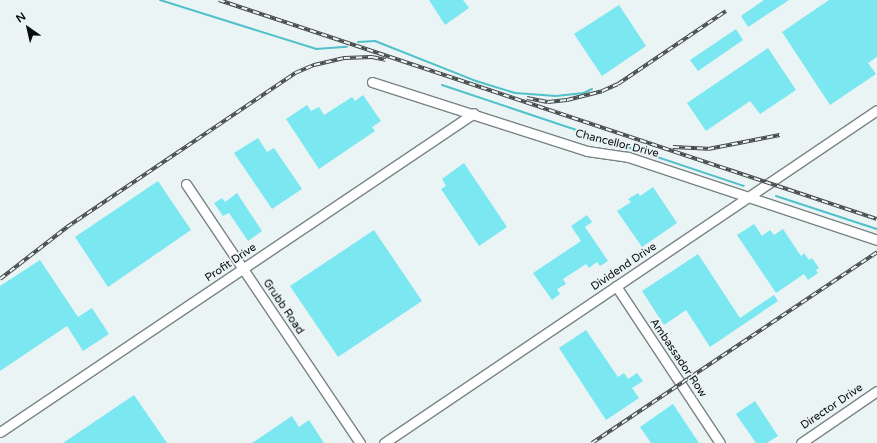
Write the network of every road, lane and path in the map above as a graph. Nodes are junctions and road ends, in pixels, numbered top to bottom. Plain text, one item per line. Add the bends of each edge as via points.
1 (372, 82) dead end
2 (877, 110) edge
3 (474, 113) junction
4 (186, 184) dead end
5 (750, 196) junction
6 (877, 240) edge
7 (243, 269) junction
8 (616, 286) junction
9 (877, 392) edge
10 (0, 432) edge
11 (360, 443) edge
12 (384, 443) edge
13 (720, 443) edge
14 (801, 443) edge

1 - 3 street, Chancellor Drive
2 - 5 street, Dividend Drive
3 - 5 street, Chancellor Drive via 587,151 628,157
3 - 7 street, Profit Drive
4 - 7 street, Grubb Road
5 - 6 street, Chancellor Drive
5 - 8 street, Dividend Drive
7 - 10 street, Profit Drive
7 - 11 street, Grubb Road
8 - 12 street, Dividend Drive
8 - 13 street, Ambassador Row
9 - 14 street, Director Drive

